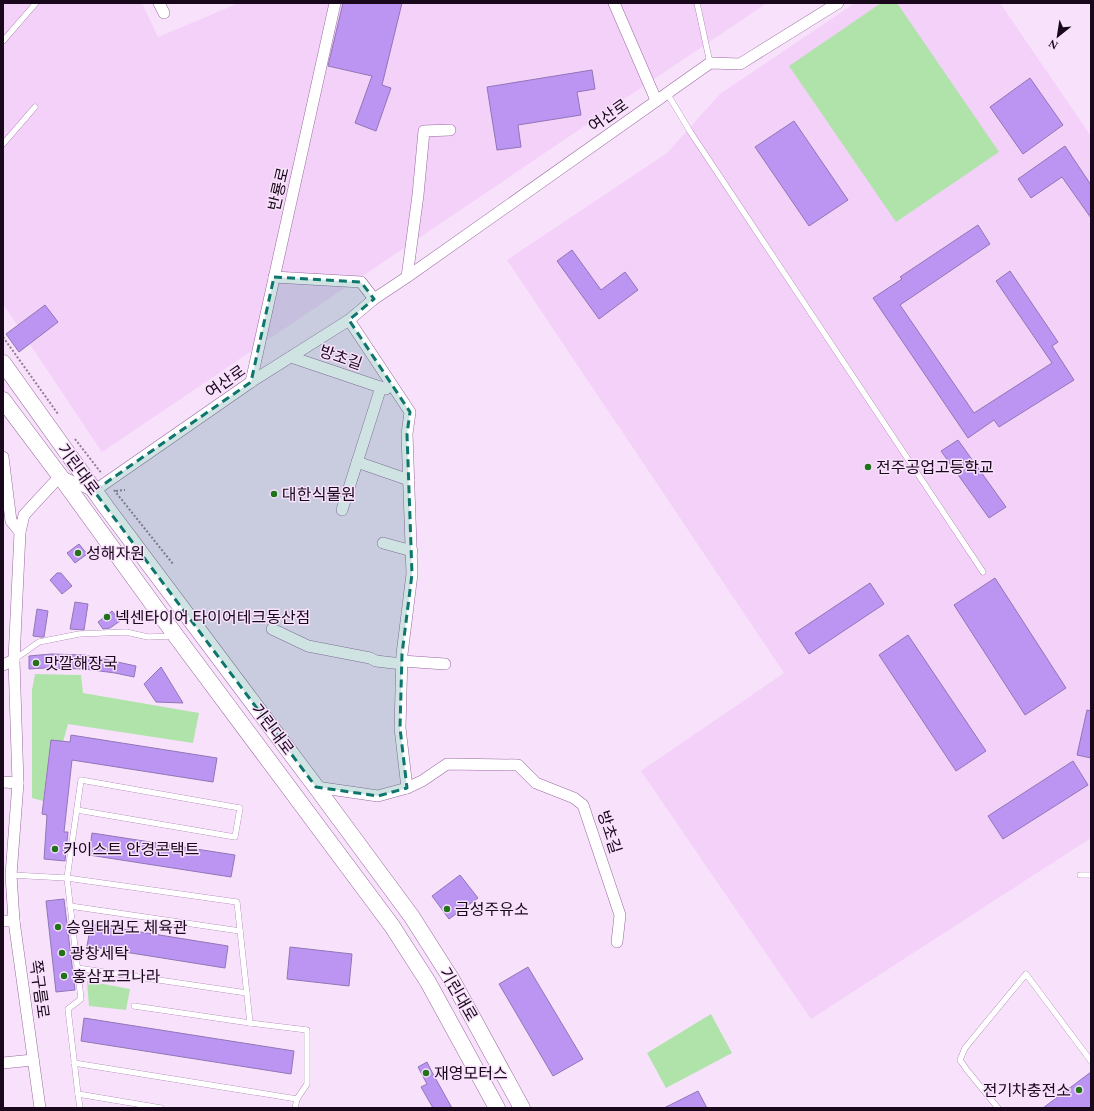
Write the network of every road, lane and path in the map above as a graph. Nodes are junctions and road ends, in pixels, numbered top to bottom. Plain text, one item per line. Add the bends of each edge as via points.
1 (36, 3) edge
2 (335, 3) edge
3 (614, 3) edge
4 (697, 3) edge
5 (838, 3) edge
6 (3, 41) edge
7 (710, 63) junction
8 (667, 93) junction
9 (656, 100) junction
10 (35, 107) dead end
11 (450, 130) dead end
12 (3, 144) edge
13 (274, 277) junction
14 (407, 277) junction
15 (374, 299) junction
16 (349, 320) junction
17 (3, 337) edge
18 (291, 356) junction
19 (3, 363) edge
20 (251, 382) junction
21 (381, 387) junction
22 (398, 393) junction
23 (3, 400) edge
24 (58, 414) dead end
25 (72, 434) dead end
26 (3, 457) edge
27 (357, 462) junction
28 (60, 476) junction
29 (409, 480) junction
30 (108, 482) junction
31 (94, 491) junction
32 (342, 510) dead end
33 (20, 532) junction
34 (383, 543) dead end
35 (412, 551) junction
36 (173, 564) dead end
37 (983, 572) dead end
38 (272, 629) dead end
39 (176, 636) junction
40 (14, 660) junction
41 (402, 663) junction
42 (445, 664) dead end
43 (3, 665) edge
44 (3, 782) edge
45 (18, 783) junction
46 (316, 787) junction
47 (407, 788) junction
48 (77, 810) junction
49 (7, 875) edge
50 (1080, 875) dead end
51 (1091, 875) edge
52 (67, 878) junction
53 (70, 906) junction
54 (8, 921) edge
55 (240, 930) junction
56 (617, 942) dead end
57 (78, 968) junction
58 (247, 993) junction
59 (134, 1006) dead end
60 (250, 1023) junction
61 (33, 1060) junction
62 (1091, 1061) edge
63 (74, 1062) junction
64 (3, 1064) edge
65 (78, 1094) junction
66 (297, 1099) junction
67 (40, 1108) edge
68 (80, 1108) edge
69 (161, 1108) edge
70 (295, 1108) edge
71 (498, 1108) edge
72 (522, 1108) edge
73 (998, 1108) edge

1 - 6 lane
2 - 13 street, 반룡로
3 - 9 street
4 - 7 lane
5 - 7 street via 740,64
7 - 8 street, 여산로
8 - 9 street, 여산로
8 - 37 lane
9 - 14 street, 여산로
10 - 12 lane
11 - 14 street via 424,131
13 - 15 street via 361,282
13 - 20 street, 반룡로
14 - 15 street, 여산로
15 - 16 street, 여산로
16 - 18 street, 여산로
16 - 22 street, 방초길
17 - 24 path
18 - 20 street, 여산로
18 - 21 street, 방초길
19 - 31 street, 기린대로
20 - 30 street, 여산로
21 - 22 street, 방초길
21 - 27 street
22 - 29 street, 방초길 via 410,412 407,434
23 - 28 street, 기린대로
25 - 30 path
26 - 33 street, 쪽구름로 via 12,521
27 - 29 street
27 - 32 street
28 - 31 street
28 - 33 street, 쪽구름로 via 24,515
28 - 39 street, 기린대로
29 - 35 street, 방초길
30 - 31 street, 여산로
30 - 36 path
31 - 46 street, 기린대로
33 - 40 street, 쪽구름로
34 - 35 street
35 - 41 street, 방초길 via 412,574
38 - 41 street via 308,646 376,661
39 - 40 lane via 148,637 126,632 79,634 39,642
39 - 71 street, 기린대로 via 392,926 428,982
40 - 43 street
40 - 45 street, 쪽구름로
41 - 42 street
41 - 47 street, 방초길 via 400,728
44 - 45 street
45 - 49 street, 쪽구름로
46 - 47 street, 방초길 via 378,796
46 - 72 street, 기린대로 via 412,917 452,980
47 - 56 street, 방초길 via 422,782 447,764 518,765 536,783 574,798 584,805 620,915
48 - 48 lane via 81,780 240,808 235,837
48 - 52 lane
49 - 52 lane
49 - 54 street, 쪽구름로
50 - 51 lane
52 - 53 lane
52 - 55 lane via 237,902
53 - 55 lane
53 - 57 lane
54 - 61 street, 쪽구름로
55 - 58 lane
57 - 58 lane
57 - 63 lane via 81,999 68,1009
58 - 60 lane
59 - 60 lane
60 - 66 lane via 307,1030 307,1084
61 - 64 street
61 - 67 street, 쪽구름로
62 - 73 lane via 1026,974 965,1048 960,1060
63 - 65 lane
63 - 66 lane
65 - 68 lane
65 - 69 lane
66 - 70 lane

